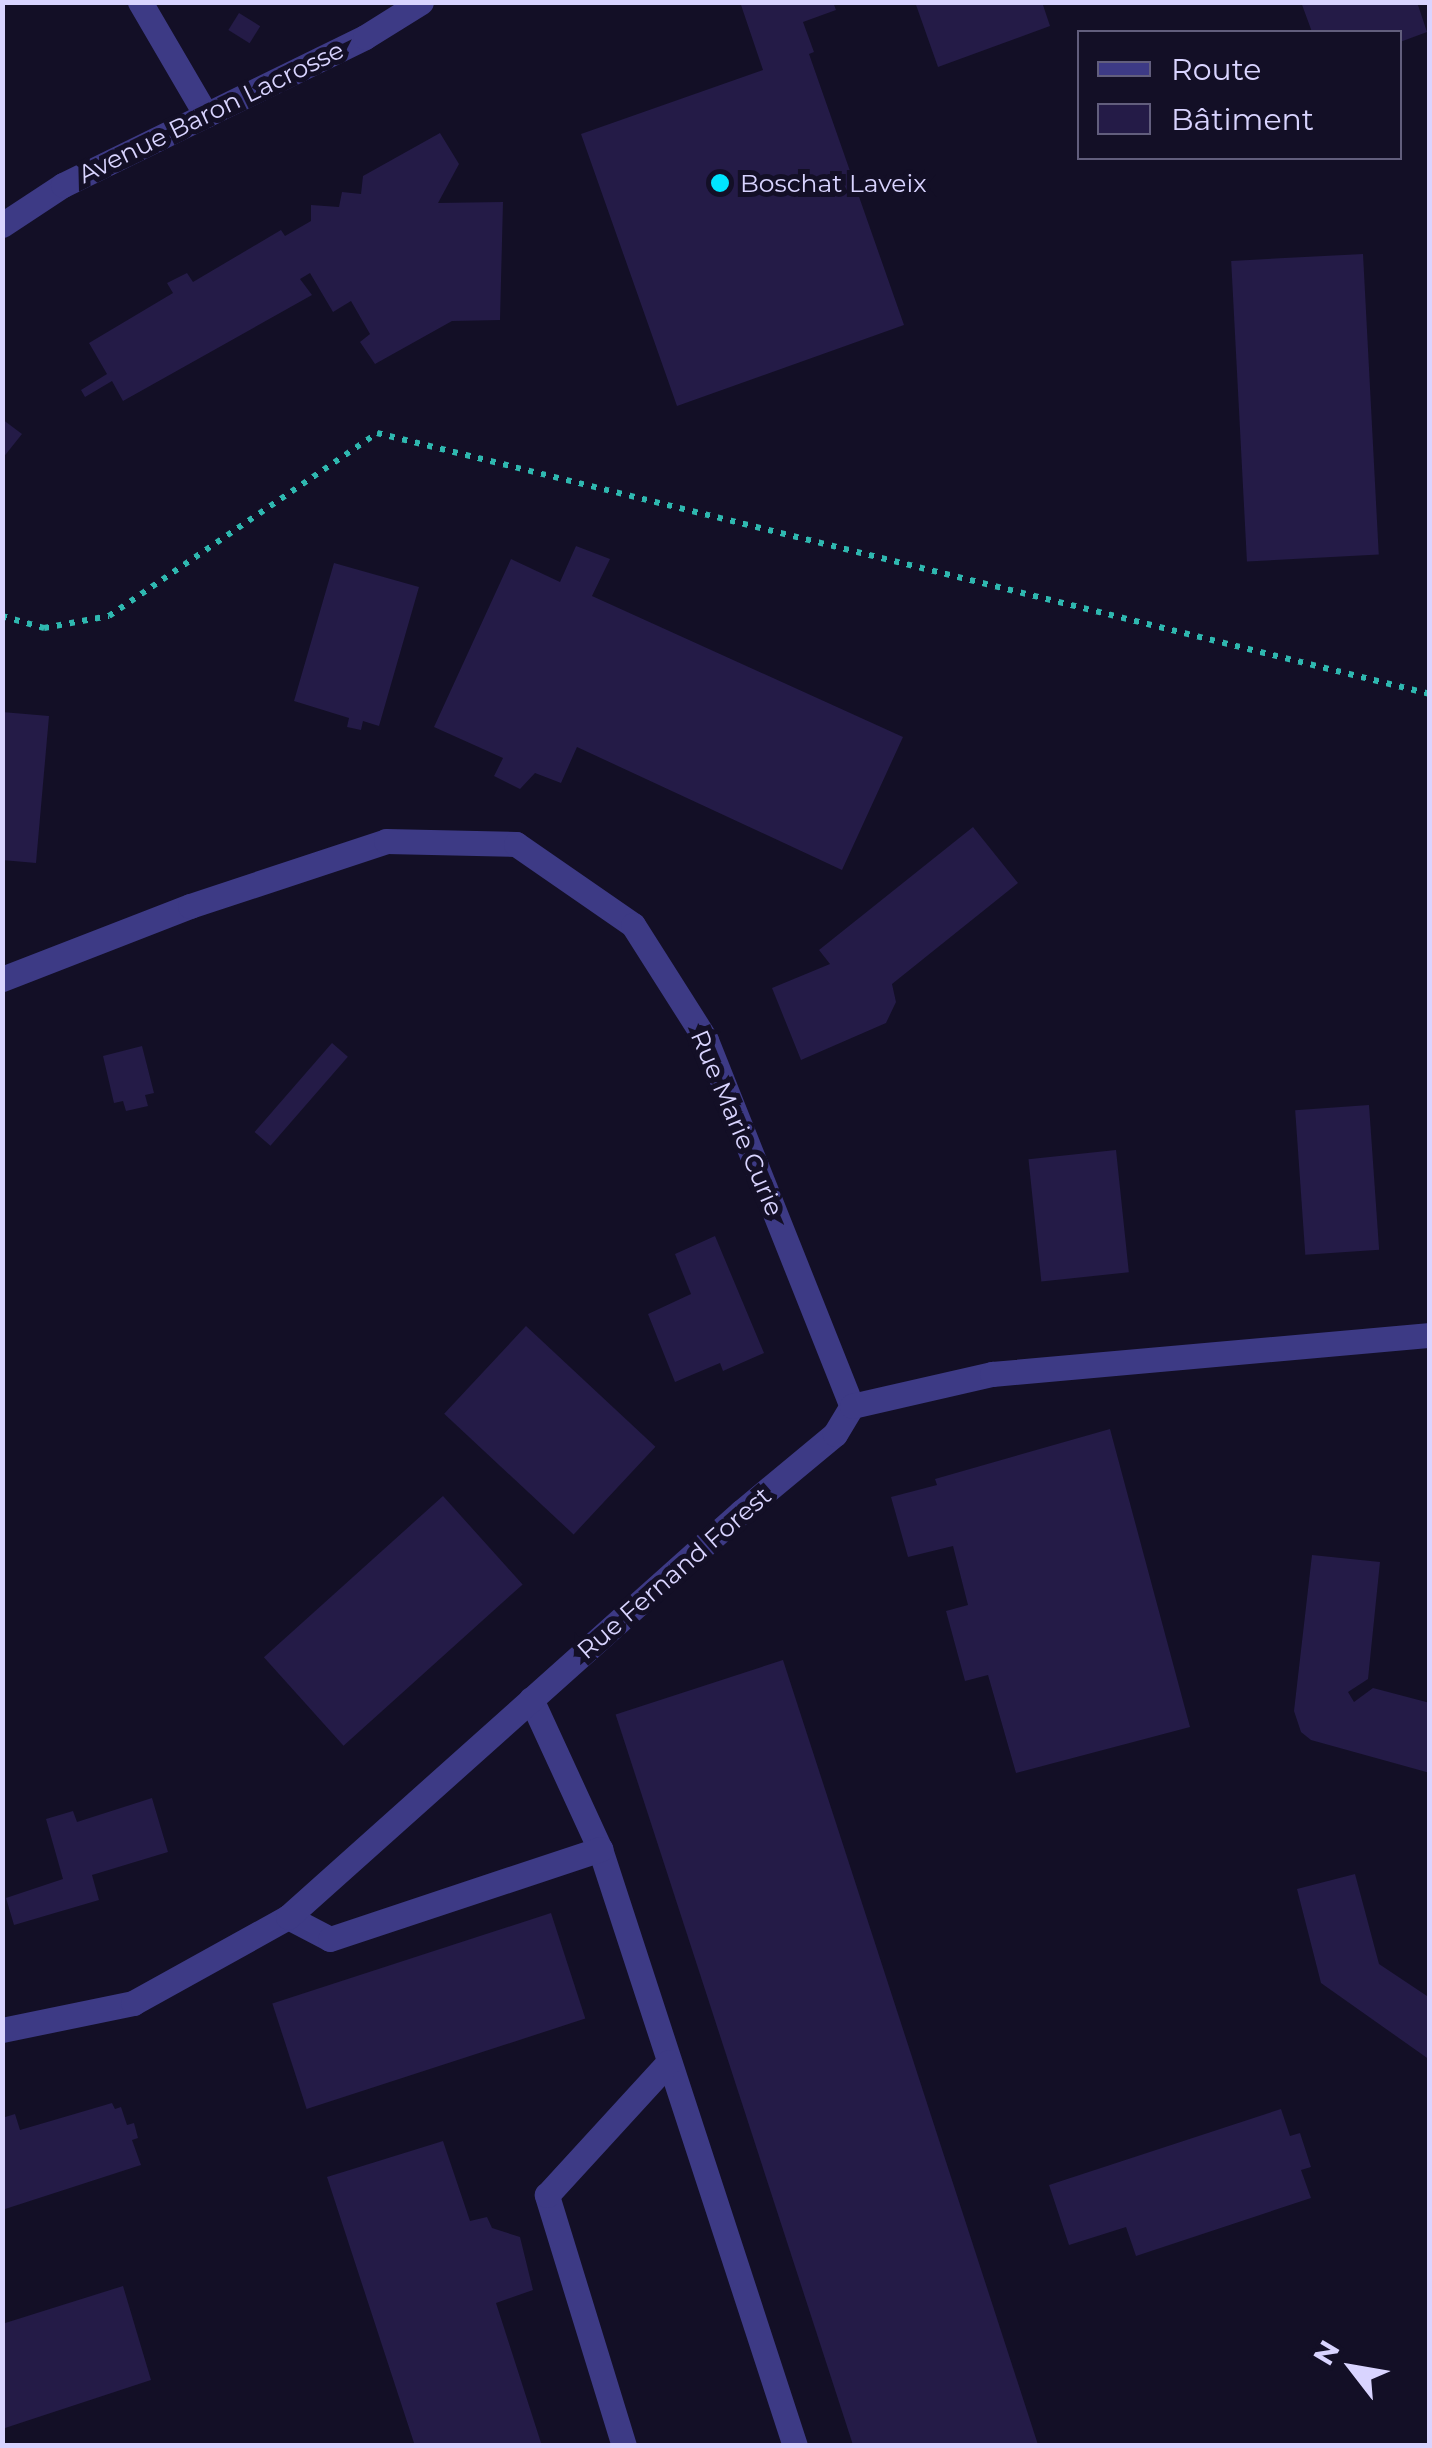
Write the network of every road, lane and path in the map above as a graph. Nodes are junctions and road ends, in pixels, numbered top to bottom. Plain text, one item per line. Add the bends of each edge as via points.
1 (140, 2) edge
2 (421, 2) edge
3 (206, 114) junction
4 (2, 225) edge
5 (2, 616) edge
6 (1430, 694) edge
7 (2, 979) edge
8 (1430, 1335) edge
9 (852, 1406) junction
10 (531, 1699) junction
11 (600, 1849) junction
12 (288, 1918) junction
13 (2, 2030) edge
14 (669, 2062) junction
15 (790, 2444) edge
16 (624, 2446) edge

1 - 3 street
2 - 3 street, Avenue Baron Lacrosse via 365,37
3 - 4 street, Avenue Baron Lacrosse via 63,185
5 - 6 path via 44,628 108,616 377,433
7 - 9 street, Rue Marie Curie via 190,906 386,841 516,844 633,925 706,1040
8 - 9 street via 992,1374
9 - 10 street, Rue Fernand Forest via 835,1434
10 - 11 street
10 - 12 street, Rue Fernand Forest
11 - 12 street via 330,1939
11 - 14 street
12 - 13 street, Rue Fernand Forest via 133,2003
14 - 15 street
14 - 16 street via 547,2195

